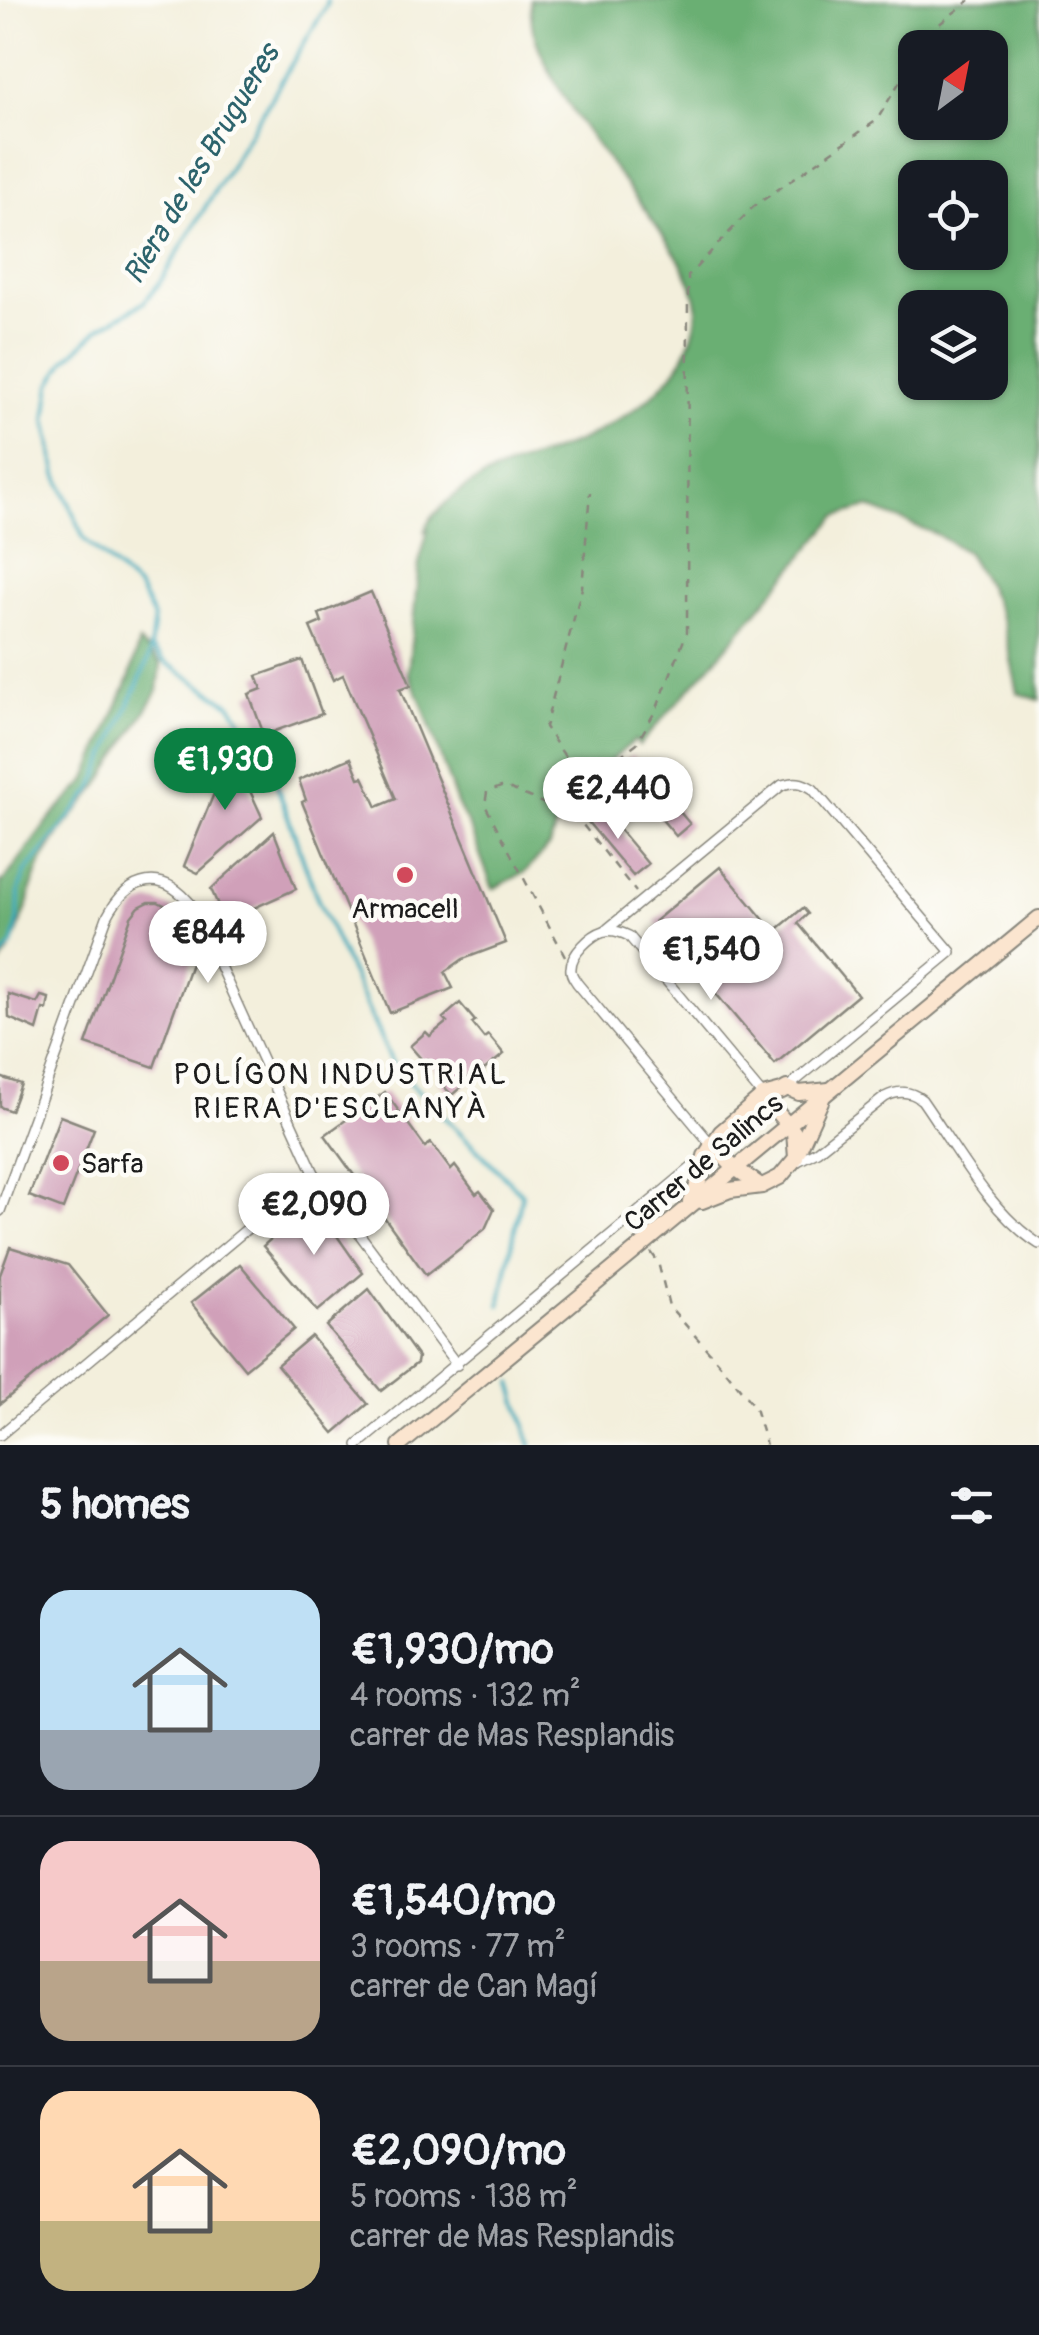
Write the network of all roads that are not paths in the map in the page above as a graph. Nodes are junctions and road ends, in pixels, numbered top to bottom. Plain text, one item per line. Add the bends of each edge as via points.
1 (639, 904) junction
2 (1039, 918) edge
3 (605, 931) junction
4 (633, 940) junction
5 (787, 1088) junction
6 (827, 1092) junction
7 (763, 1096) junction
8 (788, 1124) junction
9 (708, 1150) junction
10 (793, 1161) junction
11 (735, 1168) junction
12 (314, 1174) junction
13 (762, 1186) junction
14 (687, 1207) junction
15 (0, 1211) edge
16 (1039, 1244) edge
17 (456, 1365) junction
18 (0, 1435) edge
19 (358, 1445) edge
20 (400, 1445) edge

1 - 3 street
1 - 4 street via 629,920
1 - 5 street, Carrer de Salincs via 764,798 782,785 803,783 951,952
2 - 6 main road, Carrer de Salincs
3 - 4 street
3 - 9 street via 583,946 571,974
4 - 7 street
5 - 6 main road
5 - 7 main road
6 - 8 main road, Carrer de Salincs
6 - 10 main road
7 - 8 main road
7 - 9 main road
8 - 10 main road
8 - 11 main road, Carrer de Salincs
9 - 11 main road
9 - 14 main road
9 - 17 street, Carrer de Salincs
10 - 13 main road
10 - 16 street via 817,1151 893,1092 914,1094 986,1192
11 - 13 main road
11 - 14 main road, Carrer de Salincs
12 - 15 street via 193,906 179,890 146,882 123,891 107,917
12 - 17 street
12 - 18 street
13 - 14 main road
14 - 20 main road, Carrer de Salincs
17 - 19 street, Carrer de Salincs

